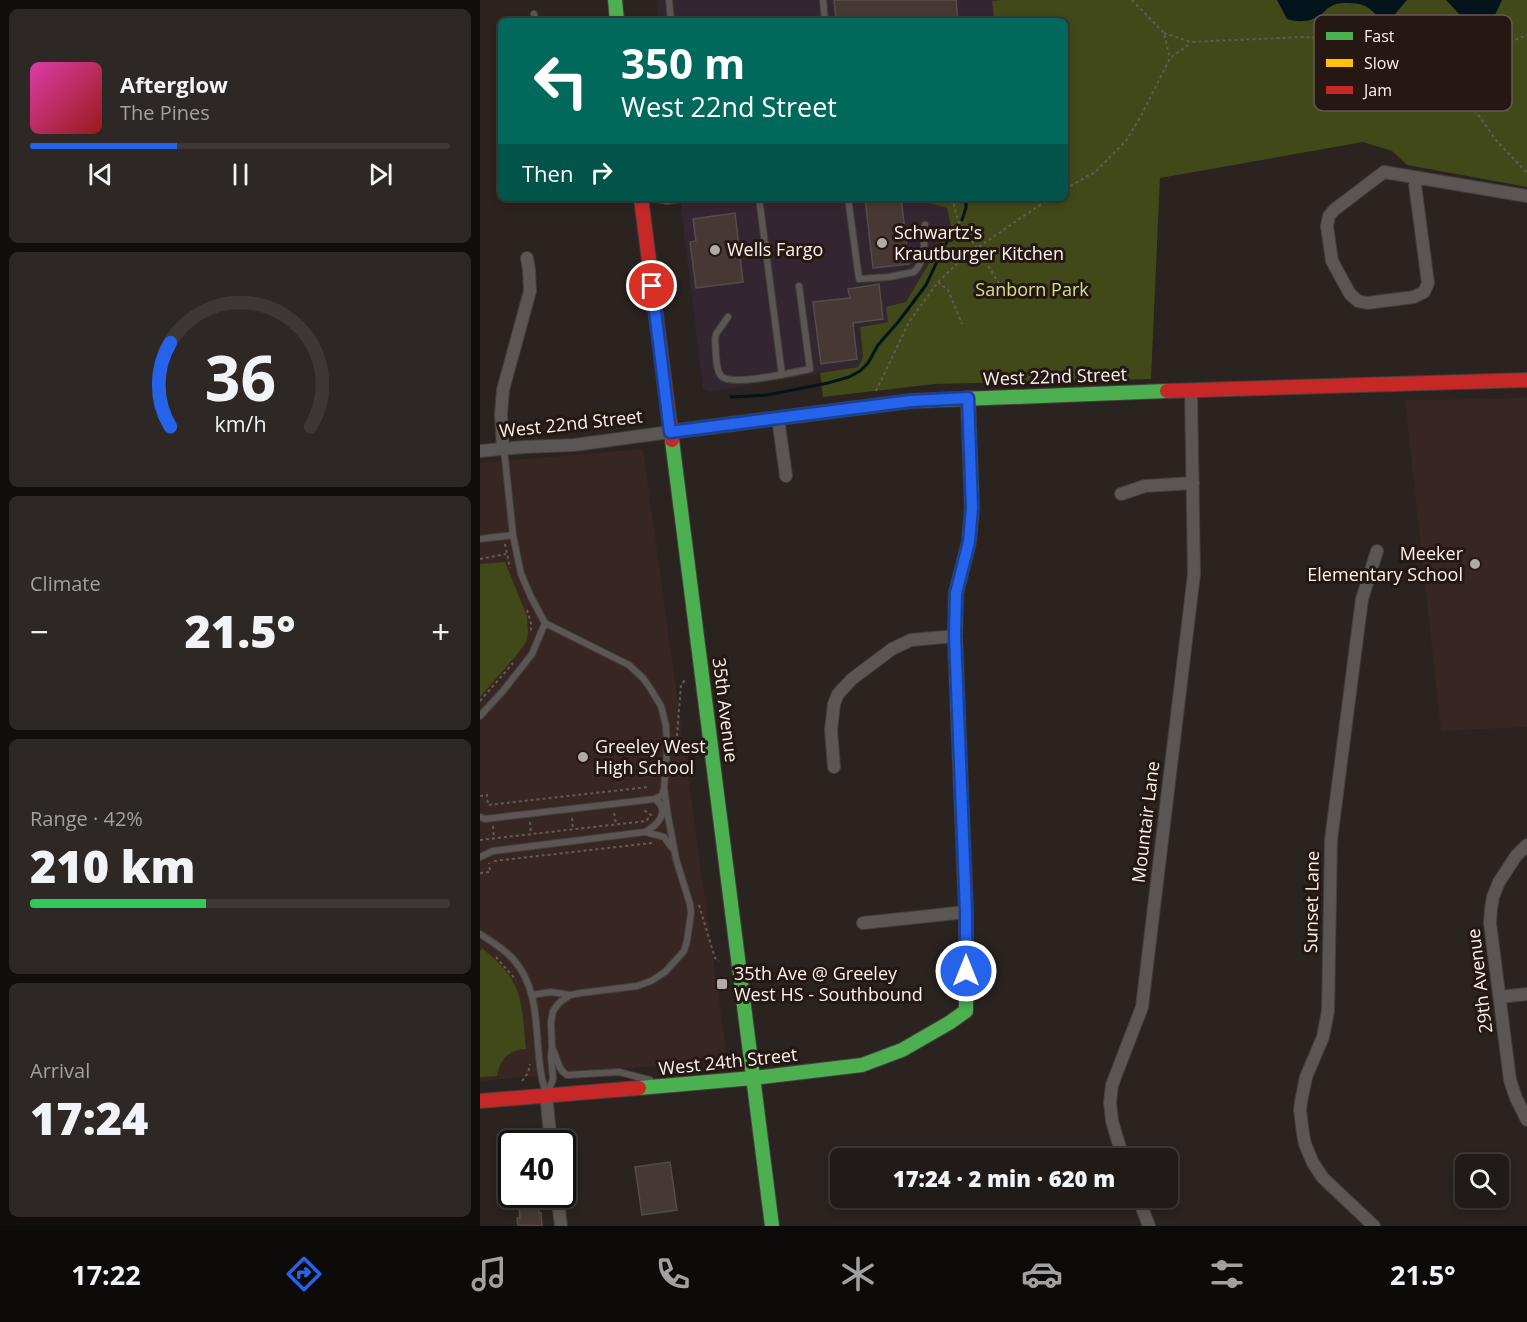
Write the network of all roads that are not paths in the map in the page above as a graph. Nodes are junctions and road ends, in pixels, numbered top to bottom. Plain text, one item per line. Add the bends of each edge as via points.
1 (615, 0) edge
2 (669, 0) edge
3 (823, 0) edge
4 (618, 18) edge
5 (671, 18) edge
6 (825, 18) edge
7 (1414, 177) junction
8 (1527, 196) edge
9 (641, 201) edge
10 (759, 201) edge
11 (848, 201) edge
12 (925, 225) dead end
13 (527, 258) dead end
14 (799, 286) dead end
15 (728, 317) dead end
16 (782, 375) junction
17 (1527, 380) edge
18 (1191, 390) junction
19 (968, 398) junction
20 (778, 418) junction
21 (670, 432) junction
22 (504, 448) junction
23 (480, 451) edge
24 (786, 476) dead end
25 (1193, 483) junction
26 (1121, 494) dead end
27 (513, 535) junction
28 (480, 537) edge
29 (1377, 552) dead end
30 (545, 623) junction
31 (955, 636) junction
32 (480, 716) edge
33 (834, 767) dead end
34 (664, 788) junction
35 (655, 800) junction
36 (480, 817) edge
37 (645, 832) junction
38 (1527, 845) edge
39 (674, 850) junction
40 (480, 857) edge
41 (966, 912) junction
42 (863, 923) dead end
43 (480, 933) edge
44 (1527, 994) edge
45 (532, 995) junction
46 (570, 995) junction
47 (1500, 997) junction
48 (552, 1047) junction
49 (754, 1078) junction
50 (668, 1086) junction
51 (546, 1095) junction
52 (480, 1101) edge
53 (1527, 1120) edge
54 (550, 1130) edge
55 (1120, 1148) edge
56 (559, 1208) edge
57 (1142, 1208) edge
58 (561, 1226) edge
59 (772, 1226) edge
60 (1149, 1226) edge
61 (1374, 1226) edge

1 - 4 street
2 - 5 lane
3 - 6 lane
7 - 7 street via 1384,172 1329,216 1332,261 1358,301 1414,297 1424,292 1428,283
7 - 8 street
9 - 21 street, 35th Avenue
10 - 16 lane
11 - 12 lane via 859,279 914,272 921,262
13 - 22 street via 530,291 503,390
14 - 16 lane via 810,369
15 - 16 lane via 715,339 720,375 726,380 750,380
17 - 18 street, West 22nd Street
18 - 19 street, West 22nd Street
18 - 25 street, Mountair Lane
19 - 20 street, West 22nd Street
19 - 31 street via 972,508 969,542 956,593
20 - 21 street, West 22nd Street
20 - 24 street
21 - 22 street, West 22nd Street via 574,445
21 - 49 street, 35th Avenue
22 - 23 street, West 22nd Street
22 - 27 lane
25 - 26 street via 1145,486
25 - 55 street, Mountair Lane via 1194,574 1142,1006 1112,1085 1110,1102
27 - 28 lane
27 - 30 lane via 521,574
29 - 61 street, Sunset Lane via 1362,599 1331,840 1328,1011 1323,1037 1306,1077 1300,1110 1305,1144 1313,1163 1323,1178
30 - 32 lane via 532,654
30 - 34 lane via 628,665 643,678 661,706 666,726
31 - 33 street via 911,640 875,660 845,686 834,704
31 - 41 street
34 - 35 lane
34 - 39 lane
35 - 36 lane
35 - 37 lane via 661,805 661,819
37 - 39 lane via 663,837
37 - 40 lane via 493,851
38 - 47 street, 29th Avenue via 1506,869 1493,897 1490,923
39 - 46 lane via 691,913 684,951 651,981
41 - 42 street
41 - 49 street, West 24th Street via 966,1011 902,1050 862,1065
43 - 45 lane via 512,957
44 - 47 street
45 - 46 lane
45 - 51 lane
46 - 48 lane via 553,1011
47 - 53 street, 29th Avenue via 1510,1080
48 - 50 lane via 559,1067 567,1075 619,1071
48 - 51 lane via 553,1078
49 - 50 street, West 24th Street
49 - 59 street, 35th Avenue
50 - 51 street, West 24th Street
51 - 52 street, West 24th Street
51 - 54 street
56 - 58 street
57 - 60 street

